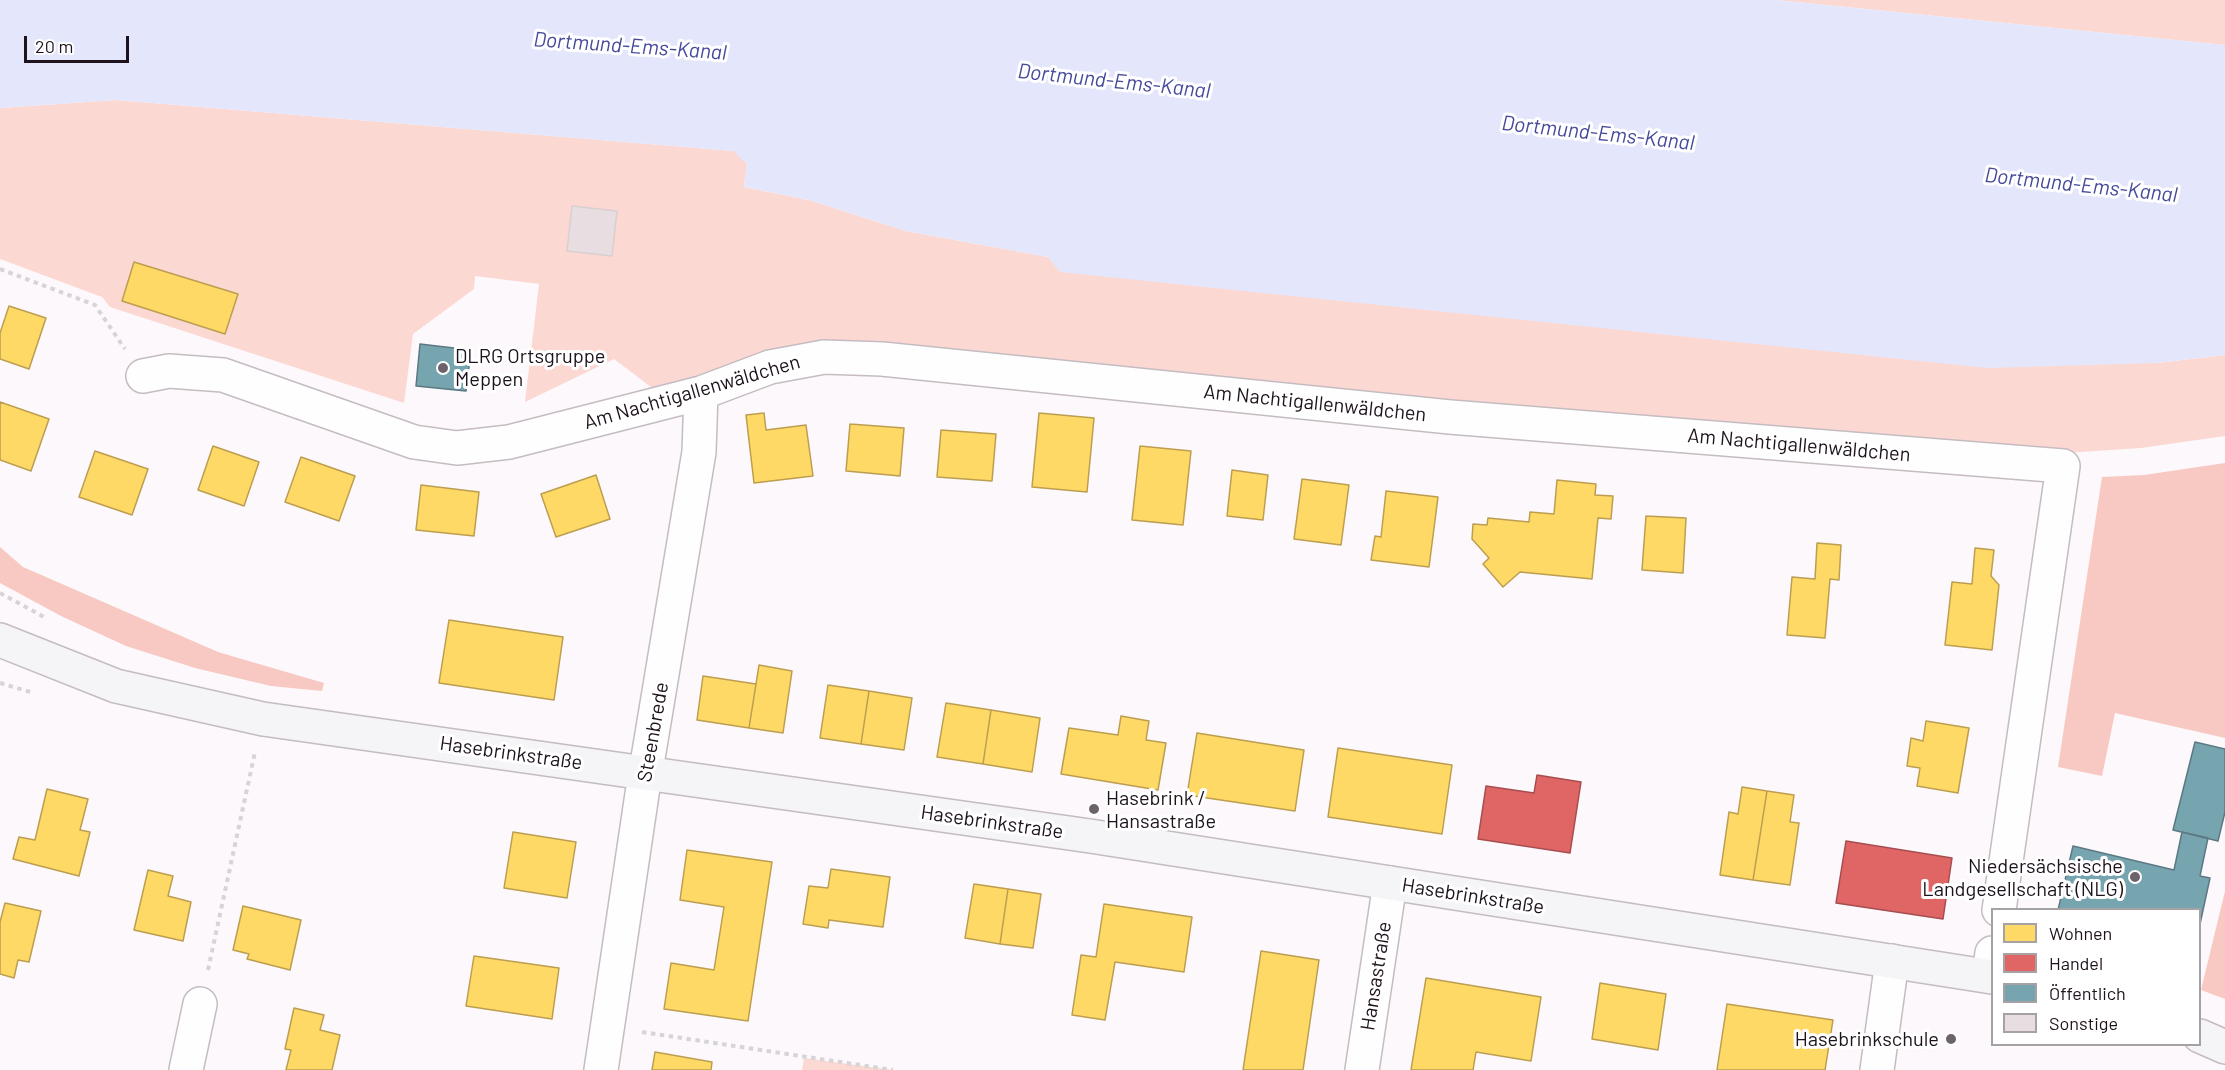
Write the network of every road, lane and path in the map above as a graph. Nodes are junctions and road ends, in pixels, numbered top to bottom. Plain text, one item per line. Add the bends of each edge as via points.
1 (0, 269) edge
2 (143, 376) joint
3 (701, 393) junction
4 (0, 593) edge
5 (54, 623) dead end
6 (0, 640) edge
7 (257, 742) dead end
8 (646, 771) junction
9 (1390, 883) junction
10 (1999, 908) edge
11 (1892, 961) junction
12 (1991, 968) edge
13 (200, 1004) joint
14 (608, 1027) junction
15 (2201, 1037) edge
16 (2225, 1047) edge
17 (186, 1070) edge
18 (602, 1070) edge
19 (893, 1070) edge
20 (1362, 1070) edge
21 (1877, 1070) edge

1 - 2 path via 95,305
2 - 3 street, Am Nachtigallenwäldchen via 169,371 223,375 414,442 457,448 509,442
3 - 8 street, Steenbrede via 699,452
3 - 10 street, Am Nachtigallenwäldchen via 770,366 824,357 882,358 1450,417 2063,466
4 - 5 path
6 - 8 street, Hasebrinkstraße via 116,686 195,705 263,718
7 - 13 path
8 - 9 street, Hasebrinkstraße
8 - 14 street, Steenbrede
9 - 11 street, Hasebrinkstraße
9 - 20 street, Hansastraße
11 - 12 street, Hasebrinkstraße
11 - 21 street
13 - 17 street
14 - 18 street, Steenbrede
14 - 19 path
15 - 16 street

